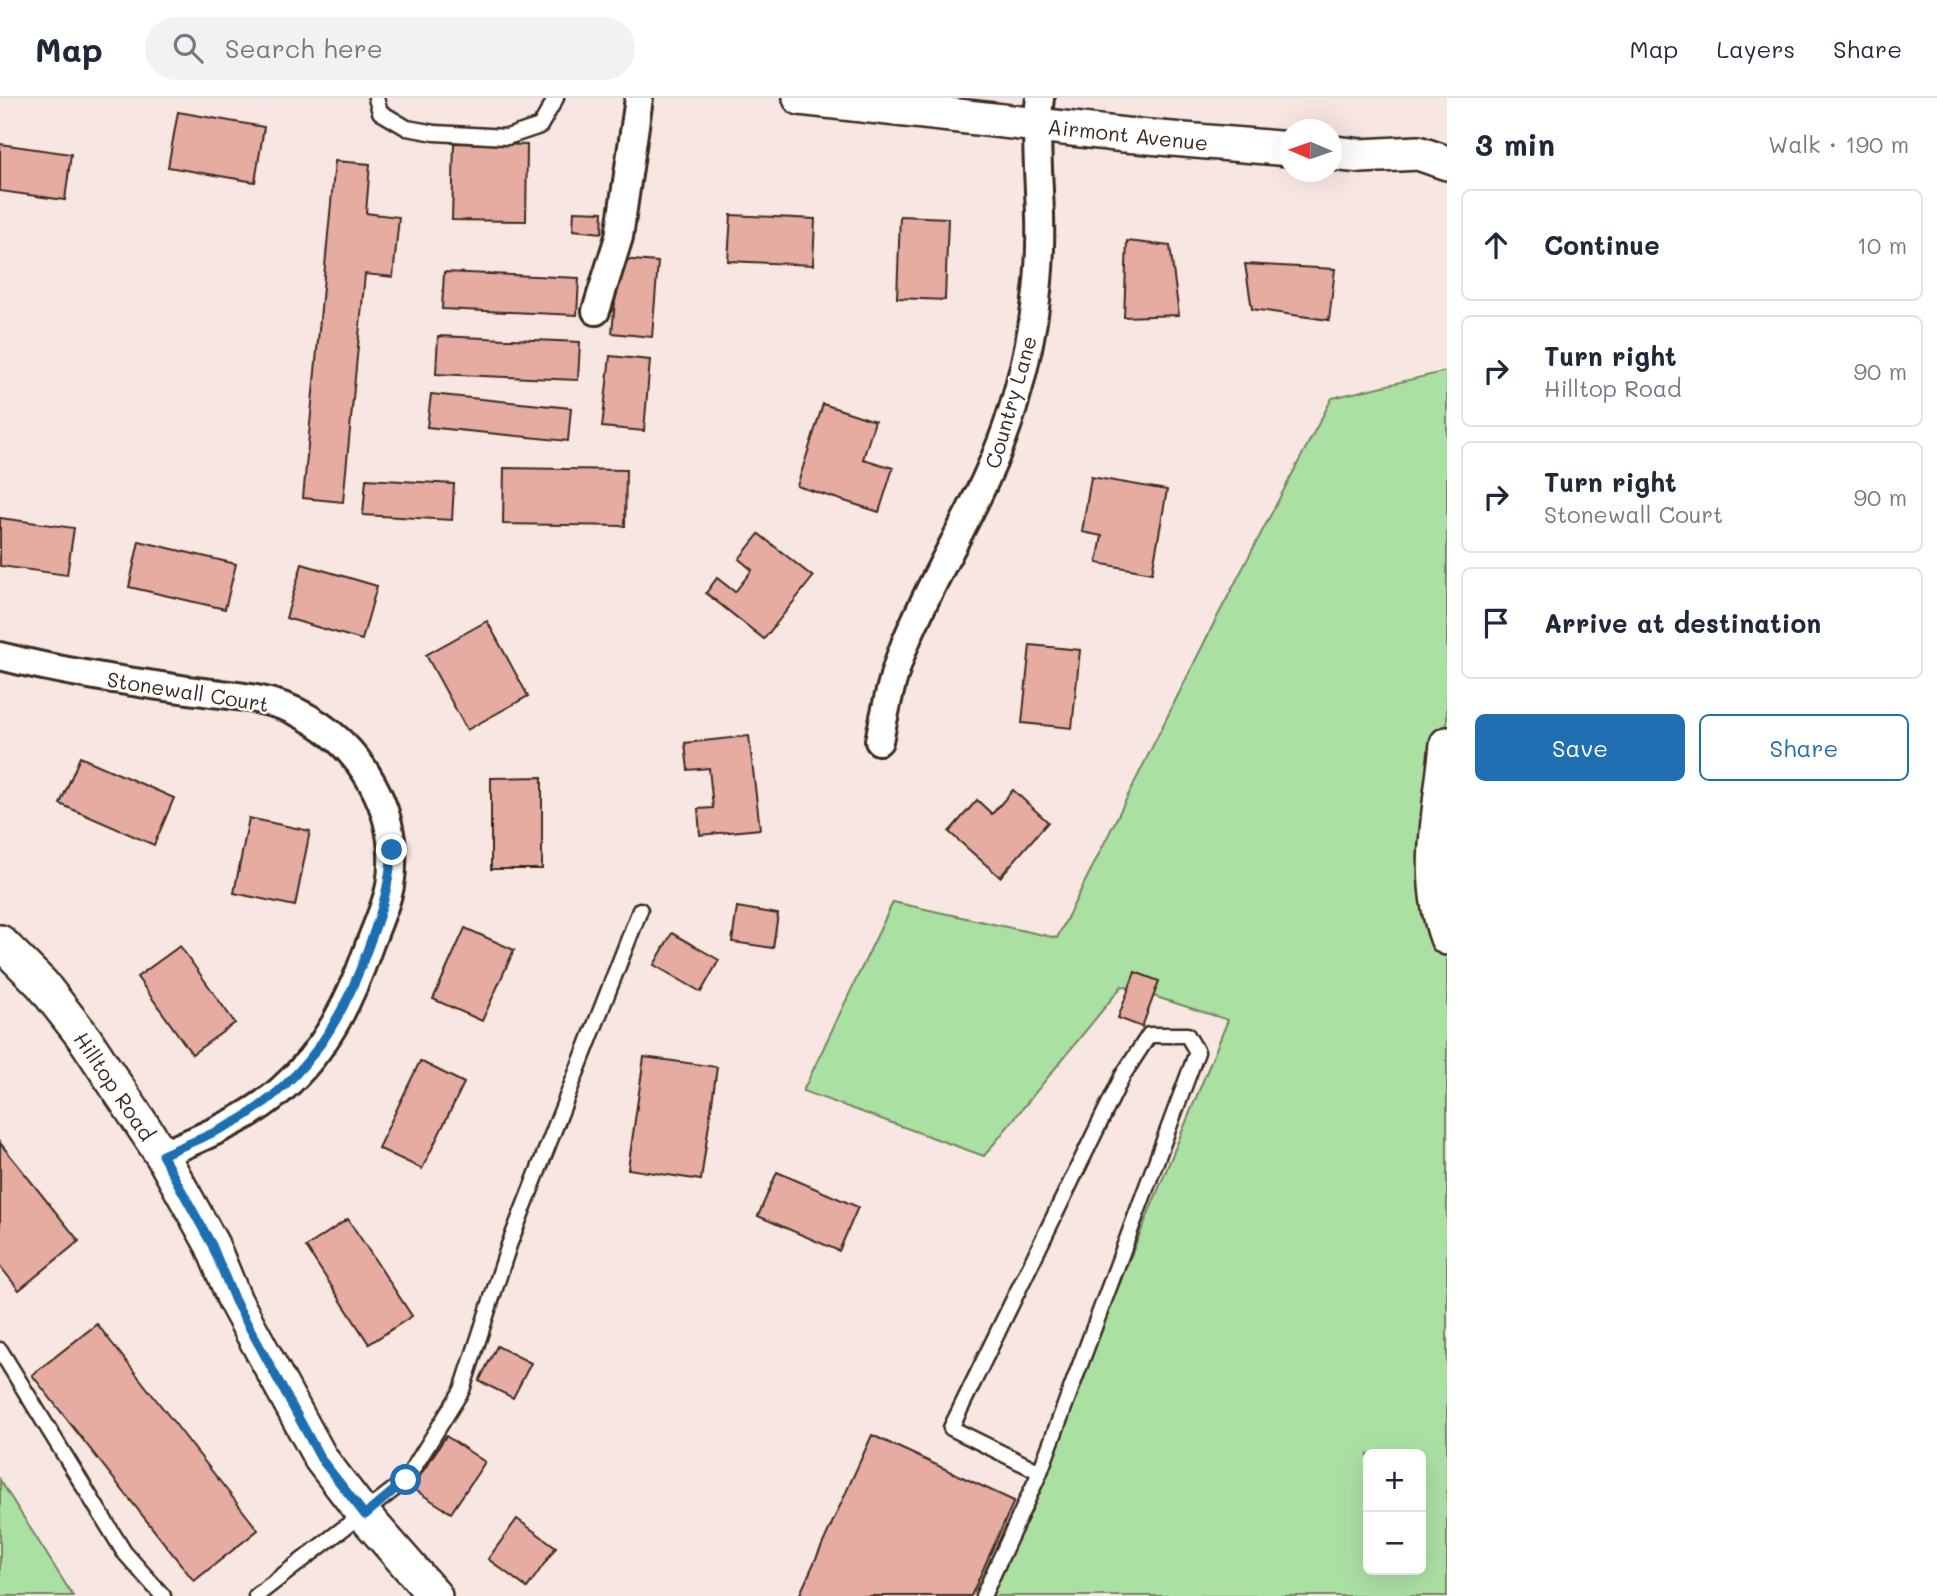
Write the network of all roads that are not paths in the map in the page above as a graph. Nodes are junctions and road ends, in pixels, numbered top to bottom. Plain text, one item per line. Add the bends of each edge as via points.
1 (376, 98) edge
2 (556, 98) edge
3 (639, 98) edge
4 (800, 98) edge
5 (1038, 111) edge
6 (1279, 147) edge
7 (1346, 154) edge
8 (1447, 163) edge
9 (596, 311) dead end
10 (0, 656) edge
11 (879, 741) dead end
12 (1447, 744) edge
13 (640, 910) dead end
14 (1447, 938) edge
15 (0, 942) edge
16 (162, 1155) junction
17 (0, 1350) edge
18 (1040, 1472) junction
19 (365, 1515) junction
20 (163, 1596) edge
21 (256, 1596) edge
22 (435, 1596) edge
23 (983, 1596) edge

1 - 2 lane via 380,112 407,128 507,137 540,127
3 - 9 street via 619,237
4 - 5 street, Airmont Avenue
5 - 6 street, Airmont Avenue
5 - 11 street, Country Lane via 1040,247 1031,327 1013,406 993,467 905,643
7 - 8 street via 1418,153
10 - 16 street, Stonewall Court via 57,671 260,700 295,711 329,730 355,755 374,783 387,817 392,850 390,887 355,986 336,1024 281,1090 243,1118
12 - 14 street via 1434,877 1439,918
13 - 19 lane via 509,1245 463,1390 406,1480
15 - 16 street, Hilltop Road via 85,1040
16 - 19 street, Hilltop Road via 321,1459
17 - 20 lane via 124,1552
18 - 18 lane via 951,1428 1123,1075 1149,1035 1187,1035 1198,1052
18 - 23 lane
19 - 21 lane
19 - 22 street, Hilltop Road

